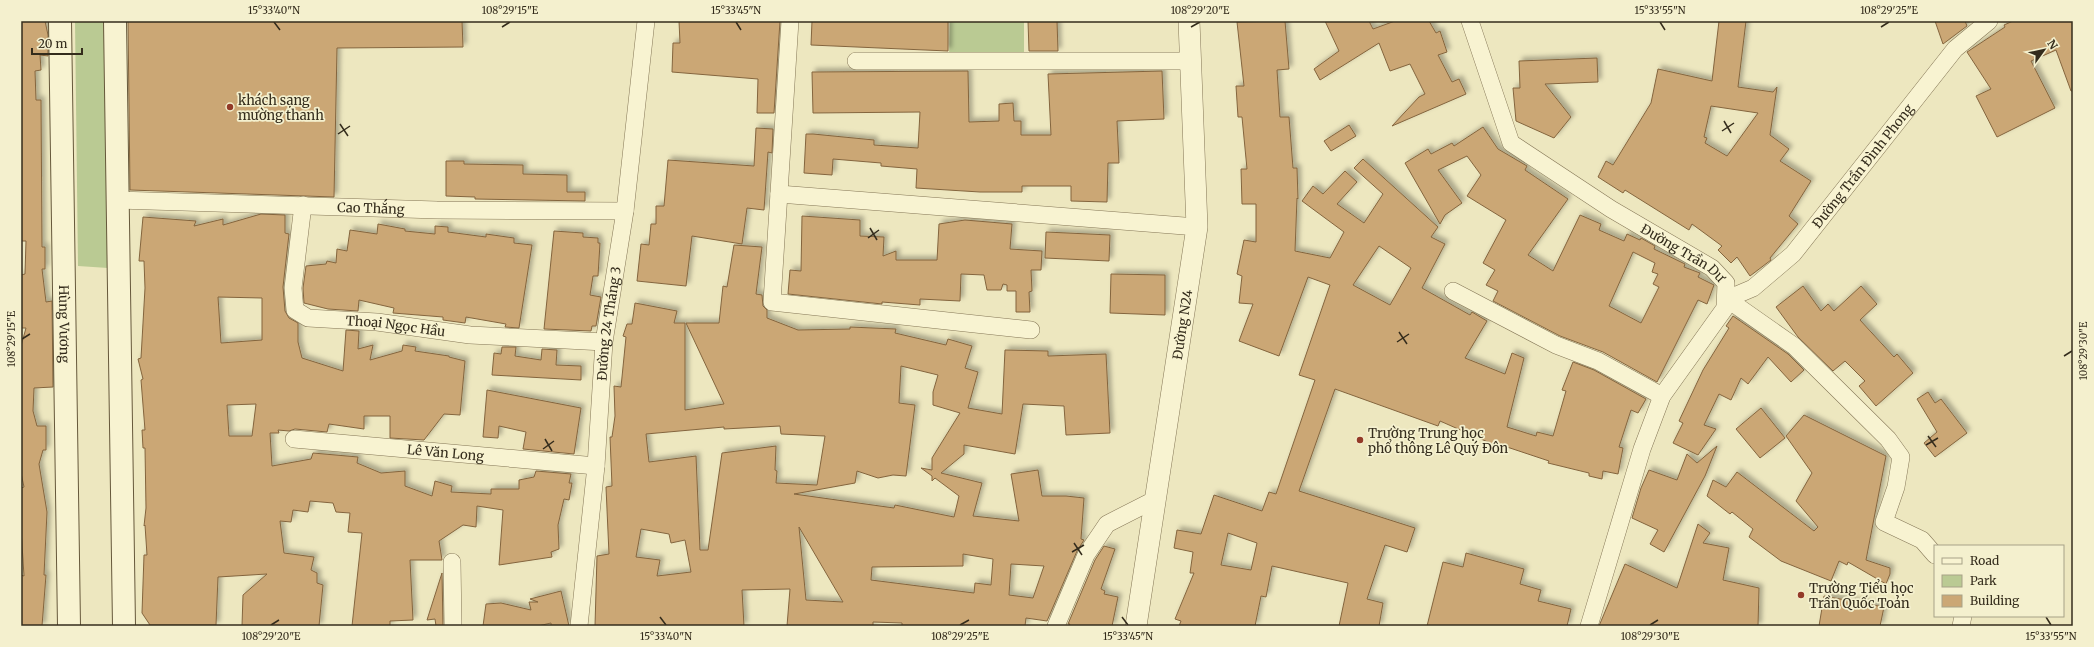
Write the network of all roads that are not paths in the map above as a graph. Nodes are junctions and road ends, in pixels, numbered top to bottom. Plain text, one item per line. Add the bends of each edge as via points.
1 (60, 21) edge
2 (115, 21) edge
3 (646, 21) edge
4 (790, 21) edge
5 (1189, 21) edge
6 (1470, 21) edge
7 (1989, 21) edge
8 (856, 60) dead end
9 (1192, 61) junction
10 (779, 194) junction
11 (118, 200) junction
12 (303, 205) junction
13 (625, 211) junction
14 (1198, 227) junction
15 (1453, 291) dead end
16 (1727, 300) junction
17 (1031, 330) dead end
18 (604, 342) junction
19 (1662, 396) junction
20 (294, 439) dead end
21 (596, 466) junction
22 (1156, 499) junction
23 (1934, 554) edge
24 (452, 562) dead end
25 (69, 626) edge
26 (124, 626) edge
27 (453, 626) edge
28 (578, 626) edge
29 (1056, 626) edge
30 (1136, 626) edge
31 (1589, 626) edge

1 - 25 main road, Hùng Vương
2 - 11 main road
3 - 13 street, Đường 24 Tháng 3
4 - 10 street
5 - 9 street, Đường N24
6 - 16 street, Đường Trần Dư via 1510,143 1611,209 1712,268 1726,283
7 - 16 street, Đường Trần Đình Phong via 1954,49 1793,254 1754,288
8 - 9 street
9 - 14 street, Đường N24
10 - 14 street
10 - 17 street via 772,302
11 - 12 street, Cao Thắng
11 - 26 main road
12 - 13 street, Cao Thắng via 437,210
12 - 18 street, Thoại Ngọc Hầu via 293,288 295,310 308,318 377,322 470,335
13 - 18 street, Đường 24 Tháng 3
14 - 22 street, Đường N24
15 - 19 street via 1556,345 1598,361
16 - 19 street, Đường Trần Dư via 1725,308
16 - 23 street via 1794,346 1888,439 1901,457 1902,463 1884,522 1922,540
18 - 21 street, Đường 24 Tháng 3
19 - 31 street, Đường Trần Dư via 1642,449
20 - 21 street, Lê Văn Long
21 - 28 street, Đường 24 Tháng 3
22 - 29 street via 1107,524 1086,555
22 - 30 street, Đường N24
24 - 27 street

